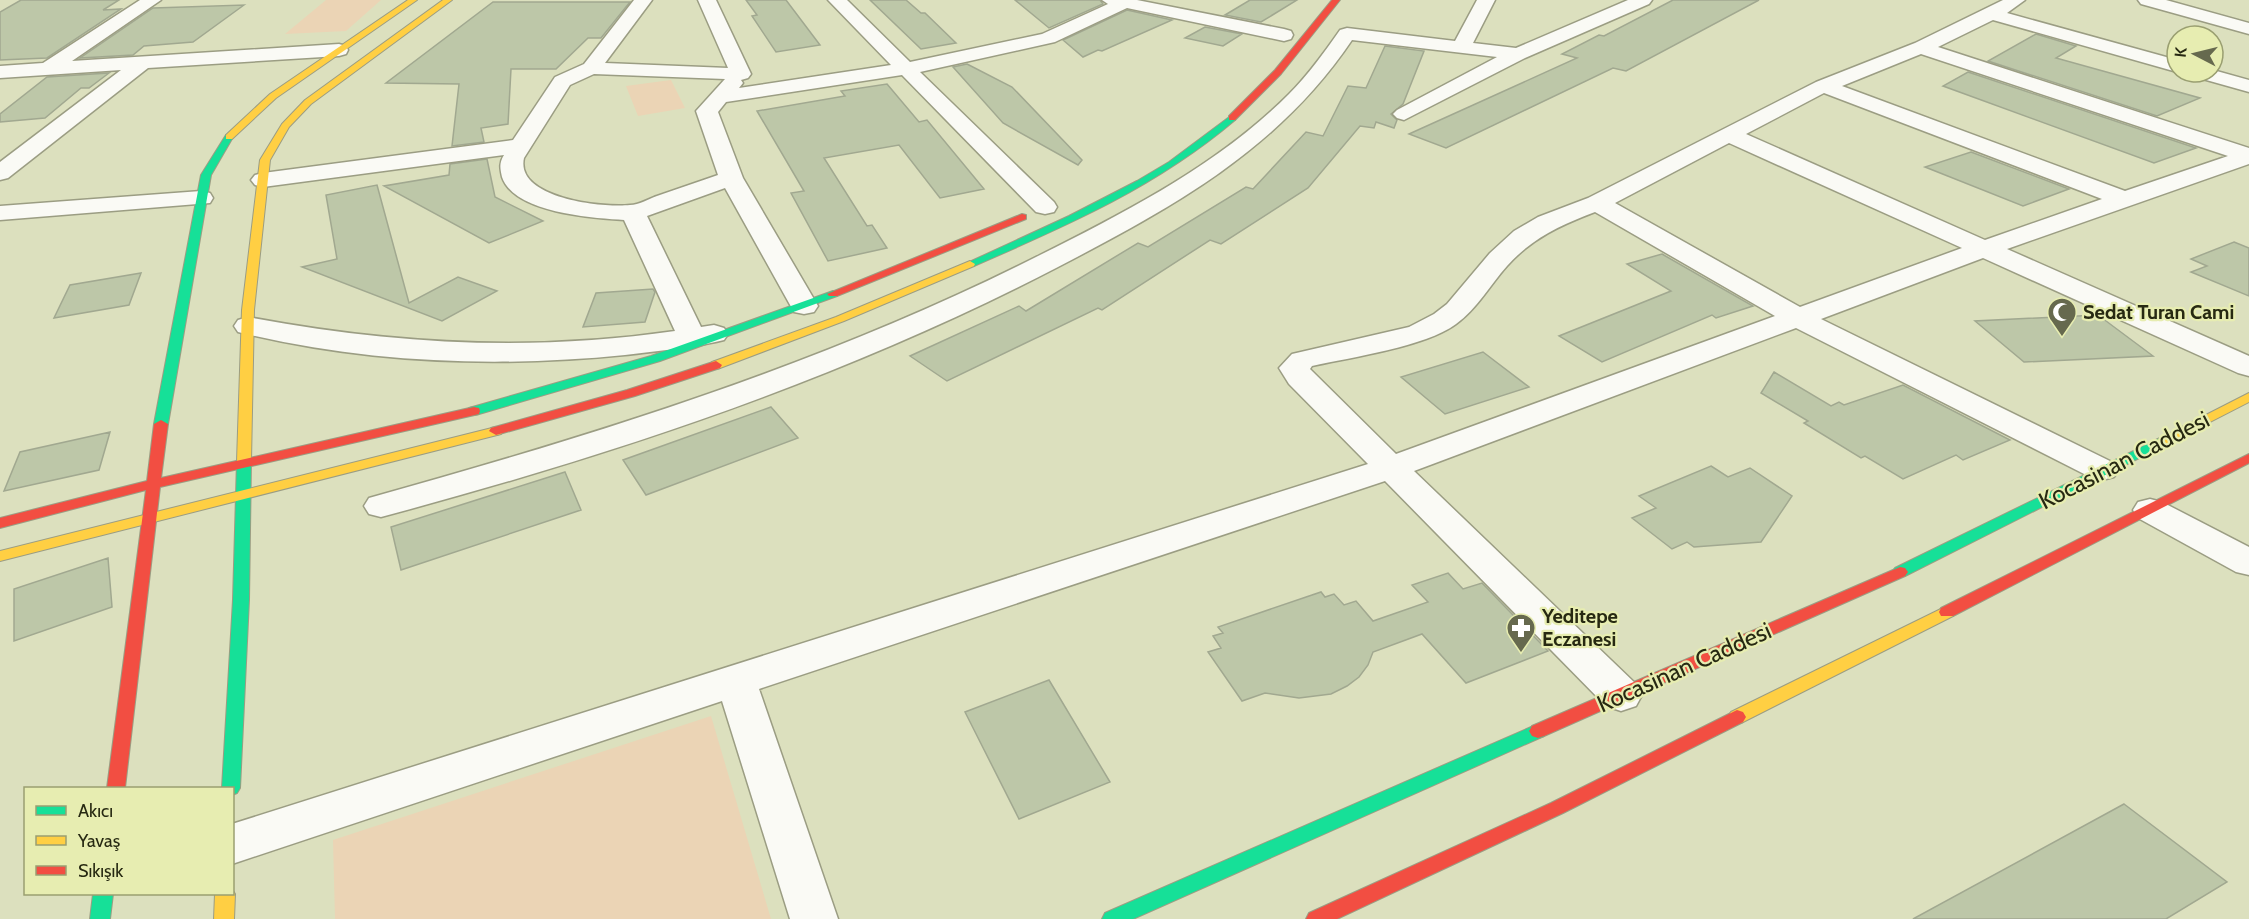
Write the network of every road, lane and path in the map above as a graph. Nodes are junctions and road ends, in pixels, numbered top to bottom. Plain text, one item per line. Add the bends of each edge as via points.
1 (152, 0) edge
2 (413, 0) edge
3 (448, 0) edge
4 (643, 0) edge
5 (706, 0) edge
6 (837, 0) edge
7 (1158, 0) edge
8 (1336, 0) edge
9 (1486, 0) edge
10 (1643, 0) edge
11 (2016, 0) edge
12 (2147, 0) edge
13 (1118, 1) edge
14 (1992, 14) junction
15 (1315, 28) junction
16 (2249, 29) edge
17 (1347, 34) junction
18 (1461, 47) junction
19 (1922, 48) junction
20 (339, 50) junction
21 (1518, 54) junction
22 (144, 62) junction
23 (2165, 63) edge
24 (591, 68) junction
25 (47, 69) junction
26 (905, 69) junction
27 (21, 71) junction
28 (0, 72) edge
29 (741, 74) junction
30 (2225, 79) edge
31 (0, 85) edge
32 (1823, 86) junction
33 (2249, 86) edge
34 (721, 97) junction
35 (1404, 114) dead end
36 (1729, 135) junction
37 (520, 146) junction
38 (2249, 156) edge
39 (0, 173) edge
40 (731, 178) junction
41 (263, 180) junction
42 (201, 198) junction
43 (2125, 199) junction
44 (1597, 203) junction
45 (1050, 205) joint
46 (0, 213) edge
47 (633, 213) junction
48 (1986, 248) junction
49 (804, 306) junction
50 (1798, 318) junction
51 (248, 326) junction
52 (741, 330) junction
53 (692, 338) junction
54 (2249, 367) edge
55 (2249, 397) edge
56 (2249, 458) edge
57 (244, 463) junction
58 (1390, 468) junction
59 (2102, 470) junction
60 (154, 484) junction
61 (244, 495) junction
62 (381, 506) dead end
63 (2150, 510) junction
64 (149, 519) junction
65 (0, 523) edge
66 (0, 556) edge
67 (2249, 563) edge
68 (736, 680) junction
69 (1621, 695) junction
70 (116, 787) edge
71 (231, 787) edge
72 (234, 843) edge
73 (103, 895) edge
74 (225, 895) edge
75 (100, 919) edge
76 (224, 919) edge
77 (814, 919) edge
78 (1112, 919) edge
79 (1316, 919) edge

1 - 25 street
2 - 20 street
3 - 41 street via 296,114 270,148
4 - 24 street
5 - 29 street
6 - 26 street
7 - 13 street via 1284,36
8 - 15 street
9 - 18 street
10 - 21 street
11 - 14 street
12 - 16 street
13 - 26 street via 1047,38
14 - 19 street
14 - 23 street
15 - 17 street
15 - 61 street via 1234,117 1182,157 1112,198 1022,242 799,335 631,393
17 - 18 street
17 - 62 street via 1308,87 1237,150 1164,198 1011,280 891,336 754,390 580,448
18 - 21 street
19 - 32 street
19 - 38 street
20 - 22 street
20 - 42 street via 268,98 236,127 213,158
21 - 35 street
22 - 25 street
22 - 39 street
24 - 29 street
24 - 37 street via 562,81
25 - 27 street
26 - 34 street
26 - 45 street
27 - 28 street
27 - 31 street
29 - 34 street
30 - 33 street
32 - 36 street
32 - 43 street
34 - 40 street via 707,111
36 - 44 street
36 - 48 street
37 - 41 street
37 - 47 street via 513,158 512,173 522,188 533,195 585,210
38 - 43 street
40 - 47 street
40 - 49 street
41 - 51 street
42 - 46 street
42 - 60 street via 164,401
43 - 48 street
44 - 50 street
44 - 58 street via 1547,222 1523,236 1456,310 1431,327 1296,364 1295,373
45 - 49 street
47 - 53 street
48 - 50 street
48 - 54 street
49 - 52 street
50 - 58 street
50 - 59 street
51 - 53 street via 360,345 471,352 594,349
51 - 57 street
52 - 53 street
52 - 57 street via 503,404
55 - 59 street, Kocasinan Caddesi
56 - 63 street
57 - 60 street
57 - 61 street
58 - 68 street
58 - 69 street
59 - 69 street, Kocasinan Caddesi via 1911,567
60 - 64 street
60 - 65 street
61 - 64 street
61 - 71 street
63 - 67 street
63 - 79 street via 1557,808
64 - 66 street
64 - 70 street
68 - 72 street
68 - 77 street
69 - 78 street, Kocasinan Caddesi
73 - 75 street
74 - 76 street

